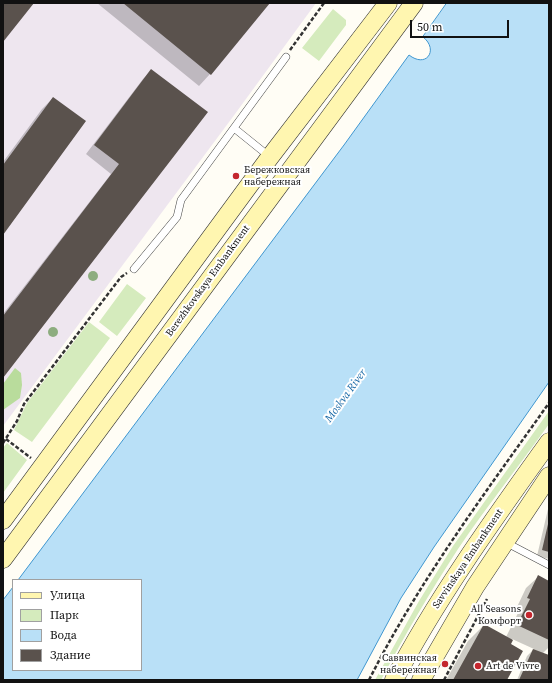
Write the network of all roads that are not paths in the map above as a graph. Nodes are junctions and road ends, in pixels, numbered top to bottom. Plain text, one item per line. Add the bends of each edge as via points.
1 (388, 3) edge
2 (414, 3) edge
3 (286, 57) road end
4 (234, 128) junction
5 (270, 157) junction
6 (134, 269) road end
7 (549, 442) edge
8 (549, 476) edge
9 (3, 520) edge
10 (505, 542) junction
11 (3, 559) edge
12 (549, 566) edge
13 (394, 680) edge
14 (421, 680) edge

1 - 5 main road
2 - 11 main road, Berezhkovskaya Embankment
3 - 4 lane
4 - 5 lane
4 - 6 lane via 181,200 177,216
5 - 9 main road
7 - 13 main road, Savvinskaya Embankment via 465,561
8 - 10 main road
10 - 12 lane
10 - 14 main road via 475,587

